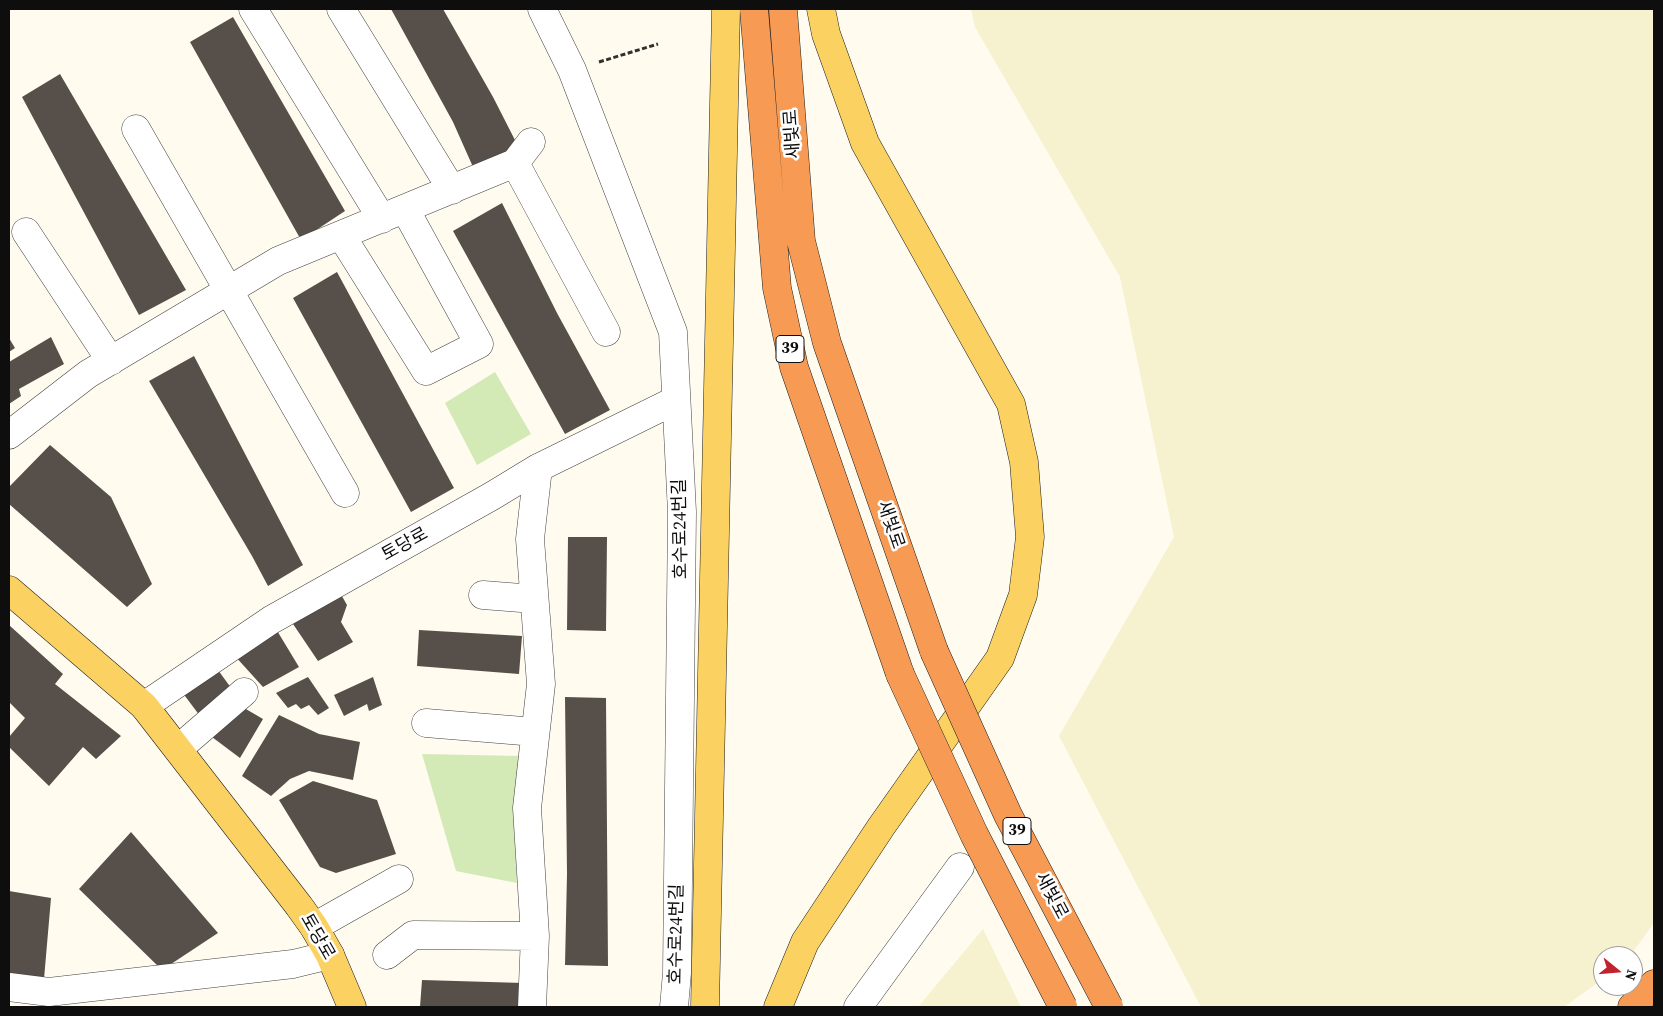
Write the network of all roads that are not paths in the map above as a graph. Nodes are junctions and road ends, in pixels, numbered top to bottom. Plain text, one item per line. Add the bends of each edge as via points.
1 (253, 9) edge
2 (341, 9) edge
3 (542, 9) edge
4 (726, 9) edge
5 (754, 9) edge
6 (783, 9) edge
7 (821, 9) edge
8 (136, 129) dead end
9 (452, 190) junction
10 (394, 214) junction
11 (26, 232) dead end
12 (341, 235) junction
13 (229, 290) junction
14 (606, 332) dead end
15 (111, 361) junction
16 (676, 400) junction
17 (9, 435) edge
18 (538, 468) junction
19 (345, 493) dead end
20 (9, 590) edge
21 (482, 595) dead end
22 (534, 599) junction
23 (244, 692) dead end
24 (144, 706) junction
25 (426, 723) dead end
26 (536, 732) junction
27 (178, 749) junction
28 (960, 867) dead end
29 (400, 879) dead end
30 (314, 927) junction
31 (535, 936) junction
32 (330, 955) junction
33 (387, 955) dead end
34 (1654, 984) edge
35 (9, 987) edge
36 (352, 1007) edge
37 (532, 1007) edge
38 (674, 1007) edge
39 (705, 1007) edge
40 (778, 1007) edge
41 (858, 1007) edge
42 (1063, 1007) edge
43 (1109, 1007) edge
44 (1632, 1007) edge

1 - 10 street
2 - 9 street
3 - 16 street, 호수로24번길 via 572,70 673,332
4 - 39 main road
5 - 42 highway, 새빛로 / 39, bridge via 777,288 792,358 900,674 974,834
6 - 43 highway, 새빛로 / 39, bridge via 801,241 827,343 934,651 1008,815
7 - 40 main road via 826,34 865,143 1011,404 1024,462 1030,537 1023,595 1000,658 805,942
8 - 13 street
9 - 10 street
9 - 14 street via 523,153
10 - 12 street
10 - 12 street via 479,344 426,371
11 - 15 street
12 - 13 street via 278,261
13 - 15 street
13 - 19 street
15 - 17 street via 88,374
16 - 18 street, 토당로
16 - 38 street, 호수로24번길 via 682,512
18 - 22 street via 530,539
18 - 24 street, 토당로 via 271,620
20 - 24 main road, 토당로
21 - 22 street
22 - 26 street via 541,684
23 - 27 street
24 - 27 main road, 토당로
25 - 26 street
26 - 31 street via 528,808
27 - 30 main road, 토당로
28 - 41 street
29 - 30 street
30 - 32 main road, 토당로
31 - 33 street via 413,935
31 - 37 street
32 - 35 street via 292,964 49,992
32 - 36 main road, 토당로
34 - 44 highway

